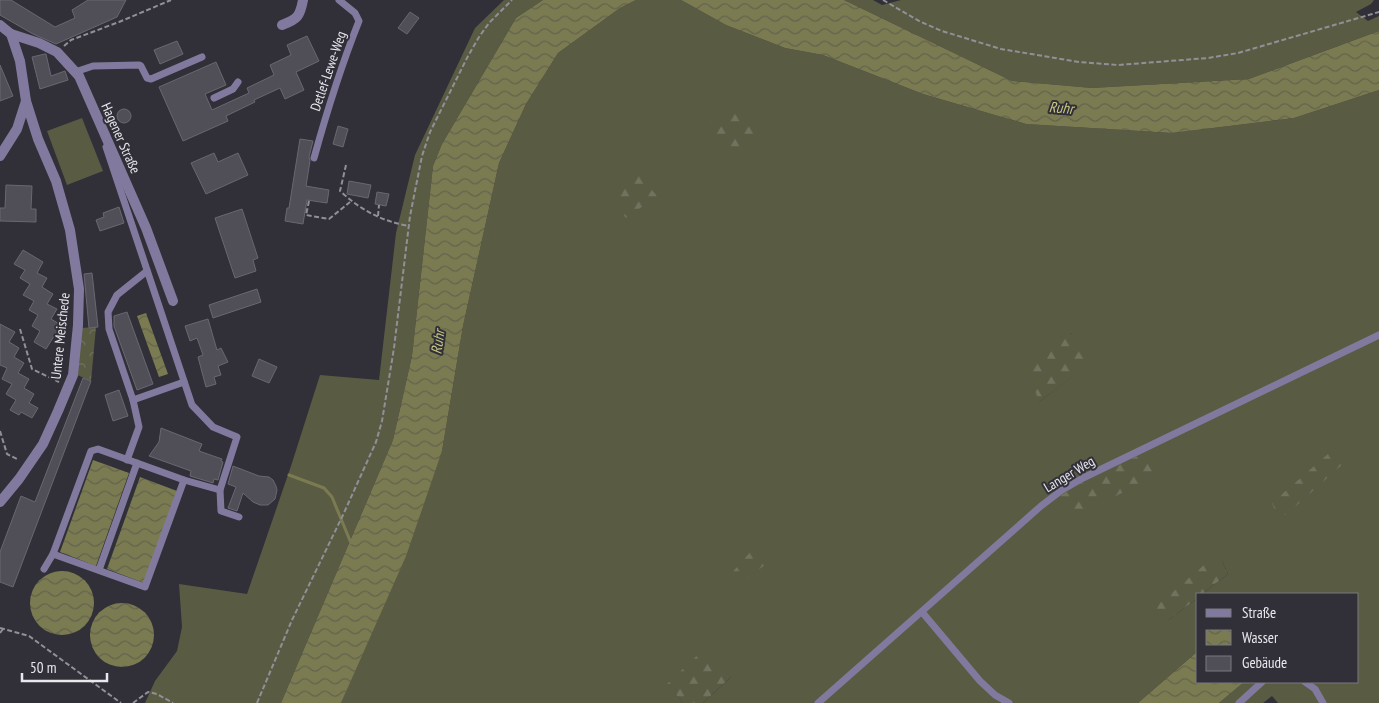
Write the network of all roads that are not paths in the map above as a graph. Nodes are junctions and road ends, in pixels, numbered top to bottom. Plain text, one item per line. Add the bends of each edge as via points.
1 (302, 0) edge
2 (339, 0) edge
3 (282, 25) dead end
4 (0, 26) edge
5 (11, 34) junction
6 (202, 57) dead end
7 (75, 72) junction
8 (238, 82) dead end
9 (214, 98) dead end
10 (89, 100) junction
11 (26, 101) junction
12 (0, 156) edge
13 (314, 158) dead end
14 (147, 272) junction
15 (173, 301) dead end
16 (1379, 335) edge
17 (184, 382) junction
18 (133, 400) junction
19 (127, 460) junction
20 (137, 463) junction
21 (184, 480) junction
22 (220, 490) junction
23 (0, 502) edge
24 (238, 517) dead end
25 (53, 554) junction
26 (44, 569) dead end
27 (100, 570) junction
28 (922, 612) junction
29 (1261, 683) edge
30 (1306, 683) edge
31 (818, 703) edge
32 (1009, 703) edge
33 (1238, 703) edge
34 (1323, 703) edge

1 - 3 street via 300,15
2 - 13 lane, Detlef-Lewe-Weg via 355,13 359,21 328,106
4 - 5 street, Hagener Straße
5 - 7 street, Hagener Straße via 57,52
5 - 11 street, Untere Meischede via 20,61
6 - 7 lane via 151,78 147,78 139,65 93,66
7 - 10 street, Hagener Straße
8 - 9 lane
10 - 14 lane
10 - 15 street, Hagener Straße via 146,228
11 - 12 street via 17,129
11 - 23 street, Untere Meischede via 56,181 70,230 79,289 77,334 73,375 43,444
14 - 17 lane
14 - 18 lane via 118,295 108,312 109,329
16 - 28 lane, Langer Weg via 1062,490
17 - 18 lane
17 - 22 lane via 192,405 214,427 237,437
18 - 19 lane via 139,427
19 - 20 lane
19 - 25 lane via 98,449 91,451
20 - 21 lane
20 - 27 lane
21 - 22 lane
21 - 27 lane via 146,587
22 - 24 lane via 221,511
25 - 26 lane
25 - 27 lane
28 - 31 lane, Langer Weg
28 - 32 lane via 980,681 995,696
29 - 33 lane
30 - 34 lane via 1315,689

